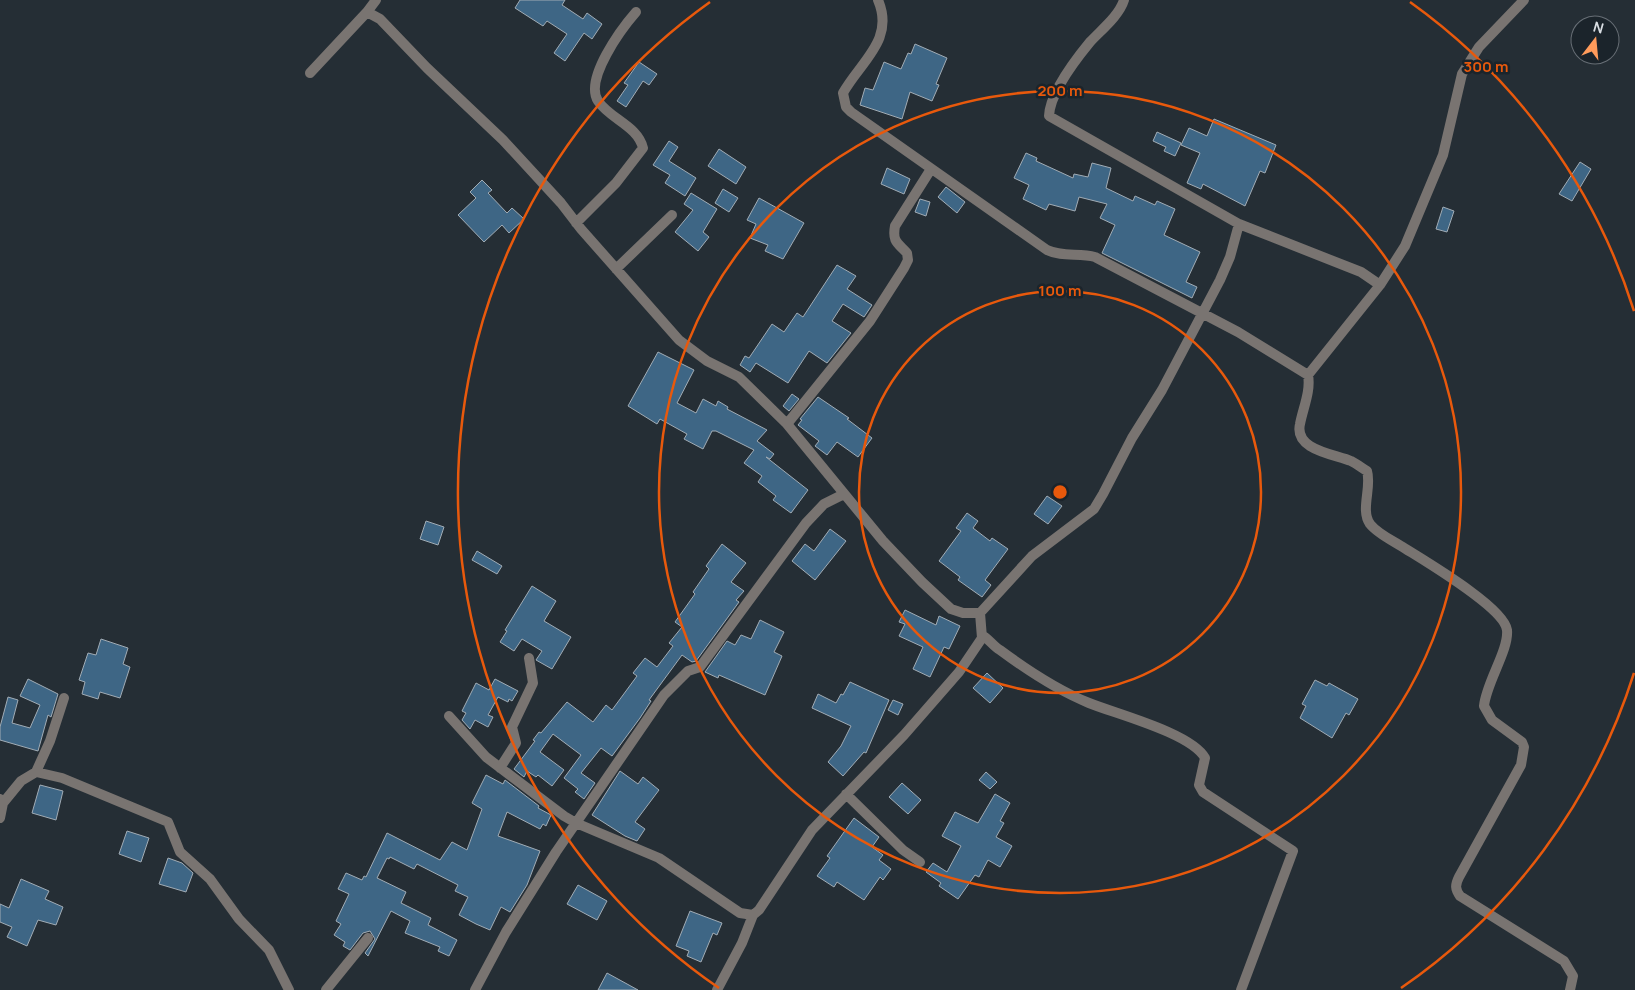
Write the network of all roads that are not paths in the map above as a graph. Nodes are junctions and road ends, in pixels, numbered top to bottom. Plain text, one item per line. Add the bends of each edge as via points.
1 (376, 0) edge
2 (878, 0) edge
3 (1124, 0) edge
4 (1524, 0) edge
5 (367, 12) junction
6 (636, 12) dead end
7 (310, 73) dead end
8 (931, 169) junction
9 (672, 215) dead end
10 (576, 223) junction
11 (1239, 224) junction
12 (616, 269) junction
13 (1380, 285) junction
14 (1201, 313) junction
15 (1308, 375) junction
16 (787, 424) junction
17 (844, 494) junction
18 (980, 613) junction
19 (982, 636) junction
20 (529, 658) dead end
21 (64, 698) dead end
22 (449, 716) dead end
23 (500, 768) junction
24 (36, 772) junction
25 (846, 794) junction
26 (1, 801) edge
27 (0, 818) edge
28 (576, 824) junction
29 (920, 862) dead end
30 (753, 915) junction
31 (368, 938) dead end
32 (289, 990) edge
33 (326, 990) edge
34 (475, 990) edge
35 (717, 990) edge
36 (1241, 990) edge
37 (1570, 990) edge

1 - 5 street
2 - 8 street via 883,13 880,38 843,93 844,102 850,112
3 - 11 street via 1077,58 1060,85 1049,116
4 - 13 street via 1467,64 1458,86 1443,155 1404,246
5 - 7 street
5 - 10 street via 380,19 503,140
6 - 10 street via 621,28 598,74 595,91 598,102 641,139 643,148 616,183
8 - 14 street via 1052,253 1095,257
8 - 16 street via 895,226 895,243 907,253 904,268 870,321
9 - 12 street
10 - 12 street
11 - 13 street via 1361,272
11 - 14 street via 1230,257
12 - 16 street via 679,340 707,361 740,377
13 - 15 street
14 - 15 street
14 - 18 street via 1162,390 1117,464 1100,501 1032,556
15 - 37 street via 1308,390 1298,431 1303,441 1316,450 1352,462 1367,471 1366,514 1369,523 1503,618 1507,636 1488,684 1484,706 1492,720 1522,742 1523,758 1455,884 1456,892 1564,961 1573,976
16 - 17 street
17 - 18 street via 883,541 951,609
17 - 28 street via 824,504 806,523 700,667 688,671 664,695
18 - 19 street
19 - 25 street via 959,672
19 - 36 street via 1067,693 1193,745 1205,758 1199,785 1203,792 1292,851
20 - 23 street via 533,683 512,728 517,739 515,746
21 - 24 street
22 - 23 street
23 - 28 street
24 - 26 street
24 - 32 street via 62,778 168,822 180,852 210,879 239,919 269,950
25 - 29 street
25 - 30 street via 812,830
26 - 27 street
28 - 30 street via 659,858 740,913
28 - 34 street via 506,932
30 - 35 street
31 - 33 street

